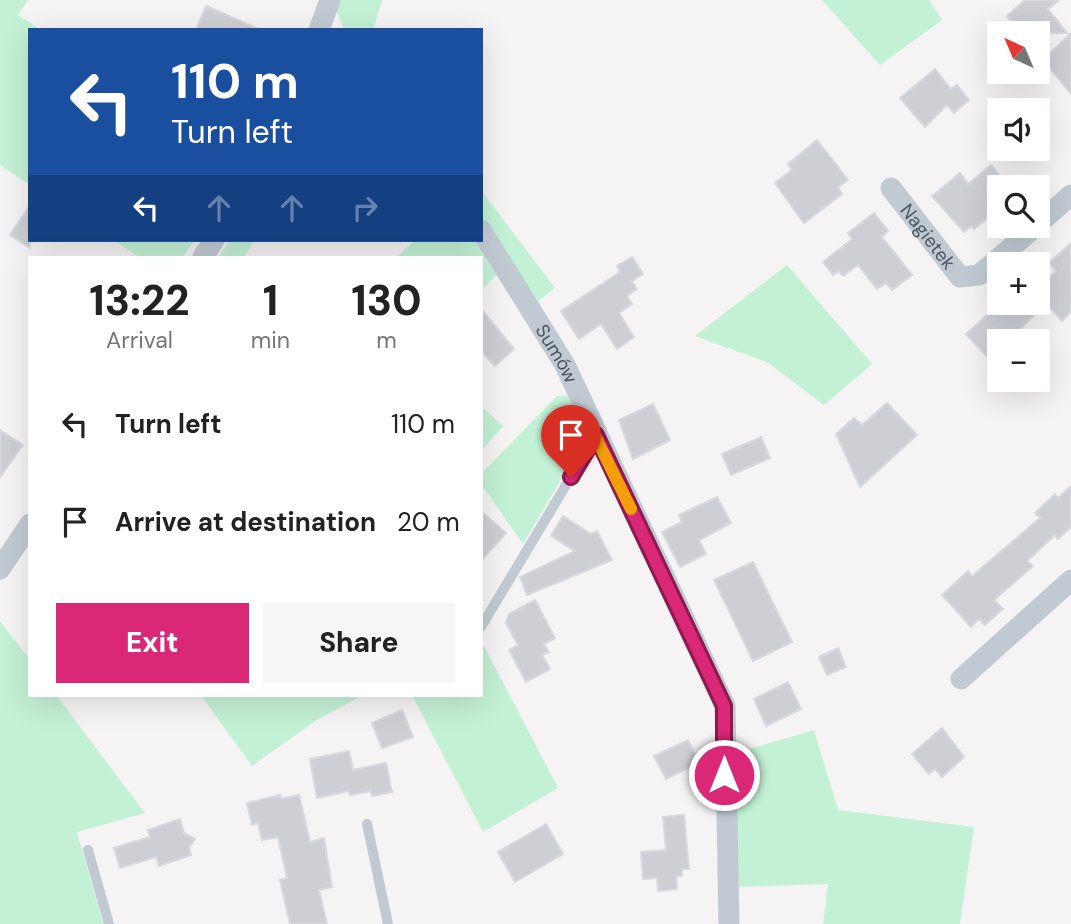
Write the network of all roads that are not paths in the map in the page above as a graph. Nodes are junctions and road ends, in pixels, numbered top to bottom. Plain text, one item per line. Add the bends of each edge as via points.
1 (330, 0) edge
2 (325, 27) edge
3 (891, 188) dead end
4 (1071, 195) edge
5 (1050, 214) edge
6 (483, 233) edge
7 (1022, 238) edge
8 (596, 435) junction
9 (28, 527) edge
10 (0, 569) edge
11 (1071, 580) edge
12 (483, 624) edge
13 (961, 680) dead end
14 (367, 824) dead end
15 (88, 850) dead end
16 (109, 924) edge
17 (387, 924) edge
18 (729, 924) edge

1 - 2 street
3 - 7 street, Nagietek via 960,276 979,275
4 - 5 street, Nagietek
6 - 8 street, Sumów via 565,365
8 - 12 lane
8 - 18 street, Sumów via 724,706
9 - 10 street
11 - 13 street
14 - 17 lane
15 - 16 lane

